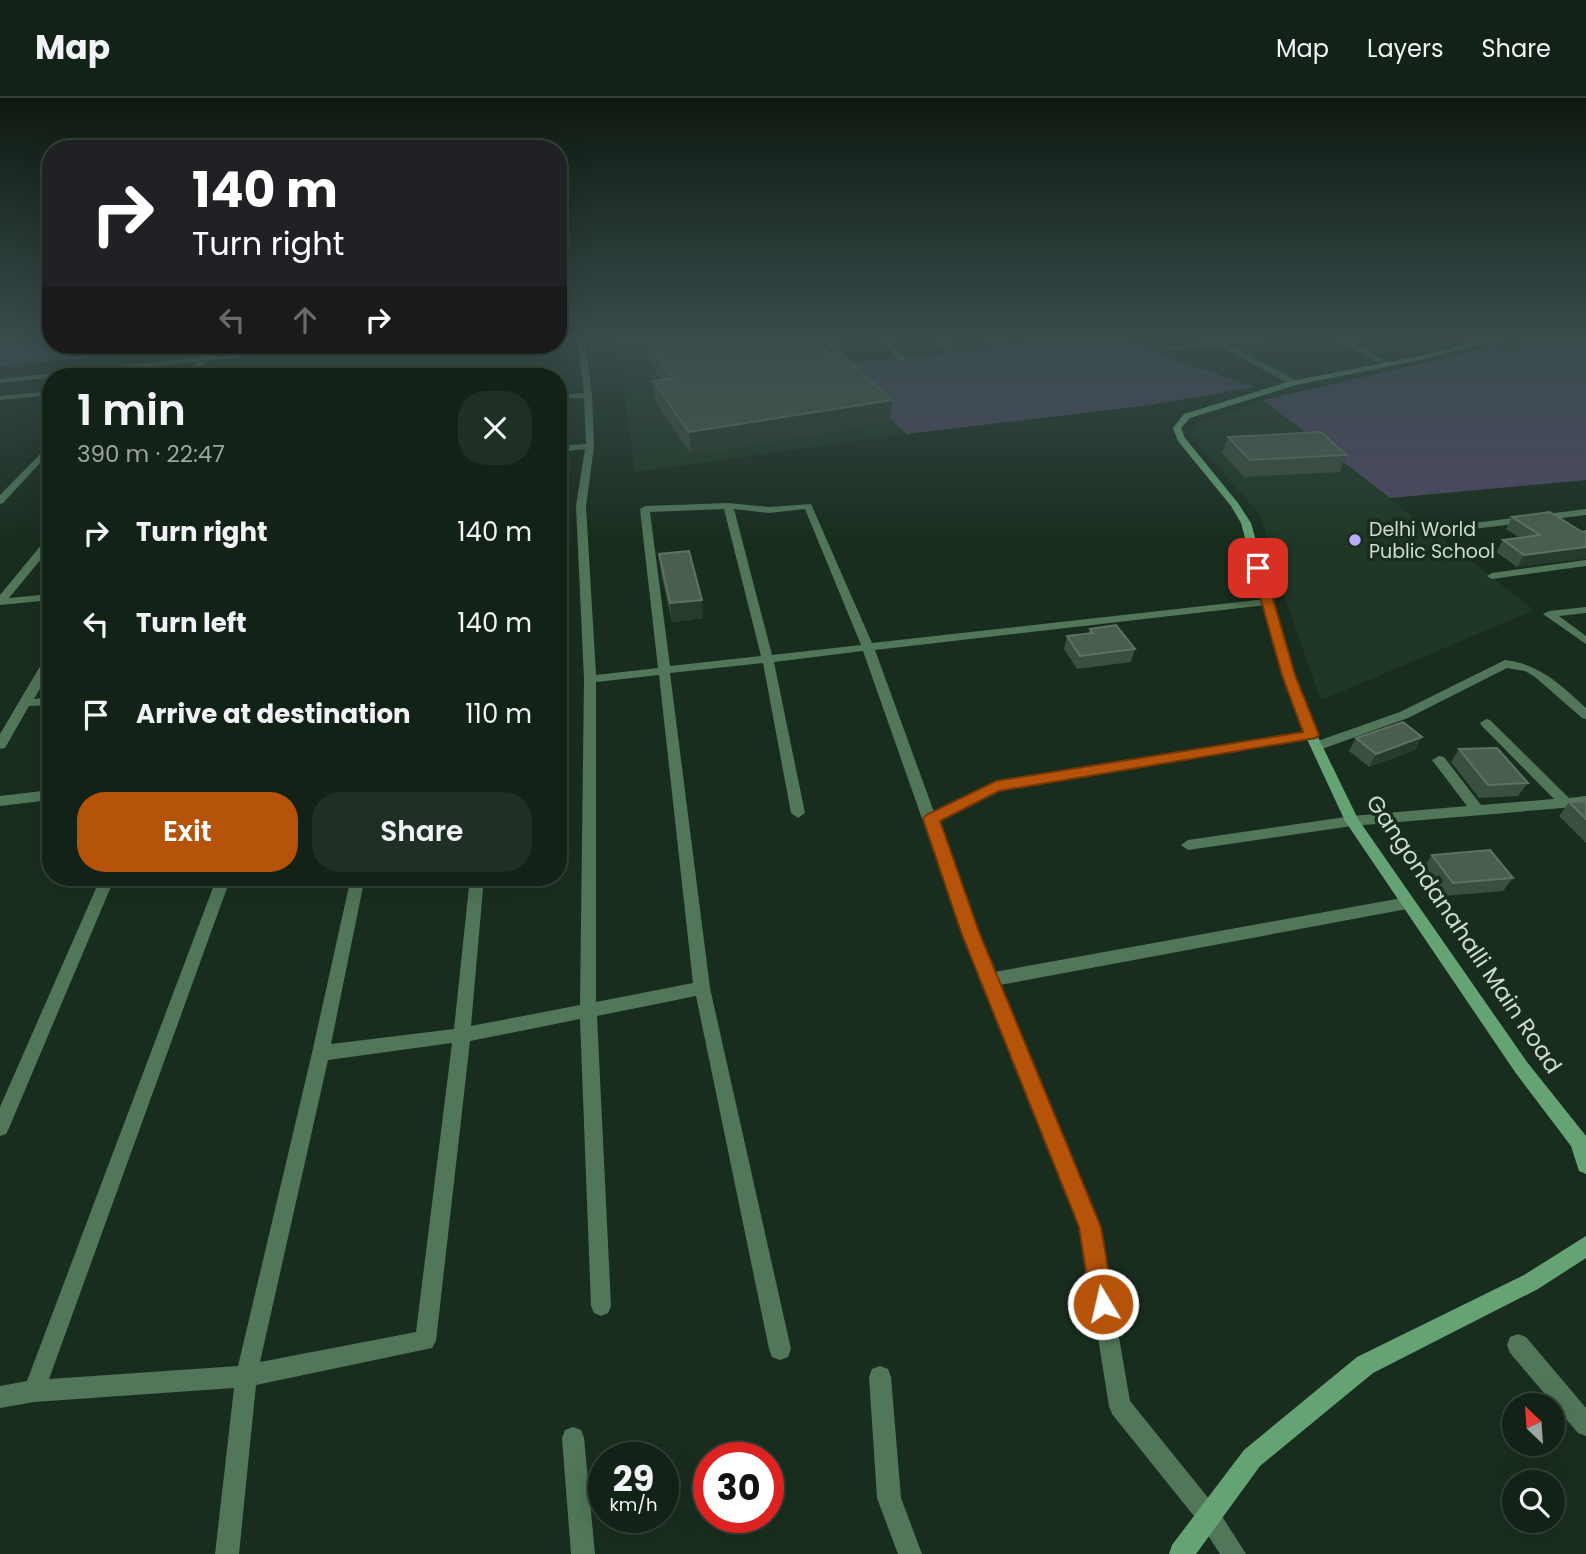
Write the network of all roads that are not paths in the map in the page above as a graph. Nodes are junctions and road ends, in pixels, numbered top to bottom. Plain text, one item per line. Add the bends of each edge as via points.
1 (588, 405) edge
2 (1223, 405) edge
3 (590, 446) junction
4 (567, 448) edge
5 (42, 456) edge
6 (0, 501) edge
7 (728, 506) junction
8 (1586, 512) edge
9 (1449, 529) dead end
10 (42, 551) edge
11 (1586, 563) edge
12 (1492, 576) dead end
13 (42, 598) edge
14 (0, 602) edge
15 (1266, 602) junction
16 (1586, 610) edge
17 (1586, 640) edge
18 (868, 648) junction
19 (768, 660) junction
20 (665, 671) junction
21 (42, 674) edge
22 (590, 679) junction
23 (42, 702) edge
24 (25, 703) junction
25 (1586, 715) edge
26 (1486, 723) dead end
27 (1314, 741) junction
28 (0, 745) edge
29 (1439, 760) dead end
30 (42, 796) edge
31 (0, 801) edge
32 (1586, 801) edge
33 (1565, 802) junction
34 (1477, 810) junction
35 (798, 813) dead end
36 (931, 819) junction
37 (1352, 821) junction
38 (1188, 845) dead end
39 (104, 886) edge
40 (221, 886) edge
41 (356, 886) edge
42 (476, 886) edge
43 (1407, 904) junction
44 (989, 980) junction
45 (702, 988) junction
46 (589, 1010) junction
47 (463, 1035) junction
48 (321, 1053) junction
49 (0, 1128) edge
50 (1586, 1165) edge
51 (1586, 1246) edge
52 (601, 1306) dead end
53 (1518, 1345) dead end
54 (780, 1349) dead end
55 (246, 1376) junction
56 (880, 1377) dead end
57 (34, 1391) junction
58 (0, 1397) edge
59 (1586, 1425) edge
60 (573, 1437) dead end
61 (1210, 1518) junction
62 (227, 1554) edge
63 (583, 1554) edge
64 (910, 1554) edge
65 (1181, 1554) edge
66 (1234, 1554) edge

1 - 3 street
2 - 15 street, Gangondanahalli Main Road via 1187,416 1177,428 1246,523
3 - 4 street
3 - 22 street via 581,506
5 - 6 street
7 - 18 street via 769,510 807,506
7 - 19 street
7 - 20 street via 645,509
8 - 9 street
10 - 14 street
11 - 12 street
13 - 14 street
15 - 18 street
15 - 27 street, Gangondanahalli Main Road
16 - 17 street via 1549,614
18 - 19 street
18 - 36 street
19 - 20 street
19 - 35 street
20 - 22 street
20 - 45 street
21 - 24 street
22 - 46 street
23 - 24 street
24 - 28 street
25 - 27 street via 1541,674 1506,664 1404,715
26 - 33 street
27 - 36 street via 996,786
27 - 37 street, Gangondanahalli Main Road
29 - 34 street
30 - 31 street
32 - 33 street
33 - 34 street
34 - 37 street
36 - 44 street
37 - 38 street
37 - 43 street, Gangondanahalli Main Road
39 - 49 street
40 - 57 street
41 - 48 street
42 - 47 street
43 - 44 street
43 - 50 street, Gangondanahalli Main Road via 1579,1142
44 - 61 street via 1090,1227 1120,1406
45 - 46 street
45 - 54 street
46 - 47 street
46 - 52 street
47 - 48 street
47 - 55 street via 425,1341
48 - 55 street
51 - 61 street via 1531,1282 1365,1365 1252,1458
53 - 59 street
55 - 57 street
55 - 62 street
56 - 64 street via 889,1498
57 - 58 street
60 - 63 street
61 - 65 street
61 - 66 street

